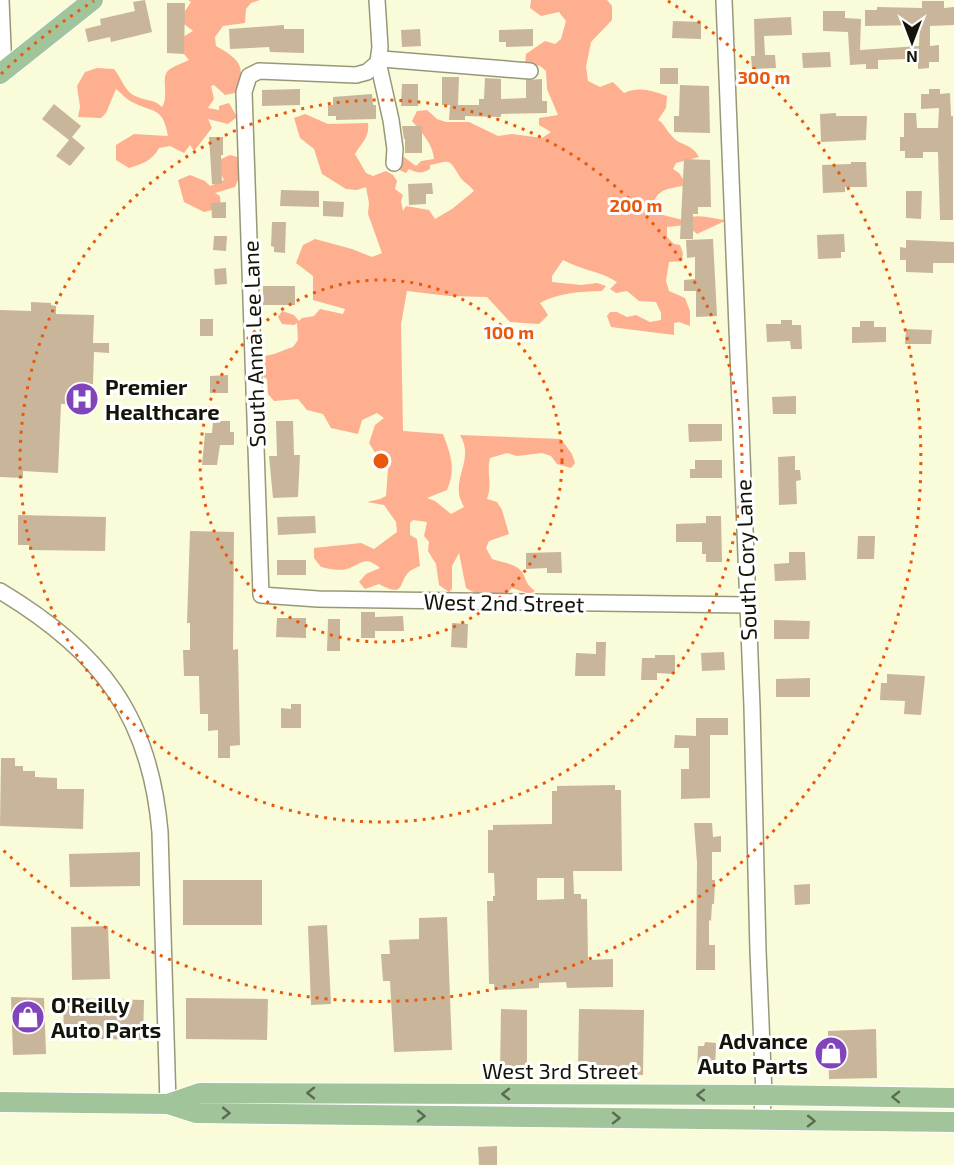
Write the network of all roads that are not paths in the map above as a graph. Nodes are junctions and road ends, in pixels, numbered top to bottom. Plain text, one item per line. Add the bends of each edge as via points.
1 (1, 0) edge
2 (93, 0) edge
3 (376, 0) edge
4 (724, 0) edge
5 (378, 62) junction
6 (530, 71) dead end
7 (2, 73) edge
8 (394, 163) dead end
9 (0, 591) edge
10 (261, 595) joint
11 (747, 605) junction
12 (764, 1095) junction
13 (954, 1098) edge
14 (0, 1102) edge
15 (168, 1104) junction
16 (761, 1120) junction
17 (954, 1122) edge

1 - 7 street
2 - 7 main road
3 - 5 street
4 - 11 street, South Cory Lane
5 - 6 street via 382,59
5 - 8 street via 391,120
5 - 10 street, South Anna Lee Lane via 367,72 356,75 259,71 249,76 244,92
9 - 15 street via 55,627 93,663 120,699 142,742 155,789 160,832
10 - 11 street, West 2nd Street
11 - 12 street, South Cory Lane
13 -> 12 main road, West 3rd Street
12 -> 15 main road, West 3rd Street via 200,1093
12 - 16 street, South Cory Lane
14 - 15 main road, West 3rd Street
15 -> 16 main road, West 3rd Street via 196,1113
16 -> 17 main road, West 3rd Street

